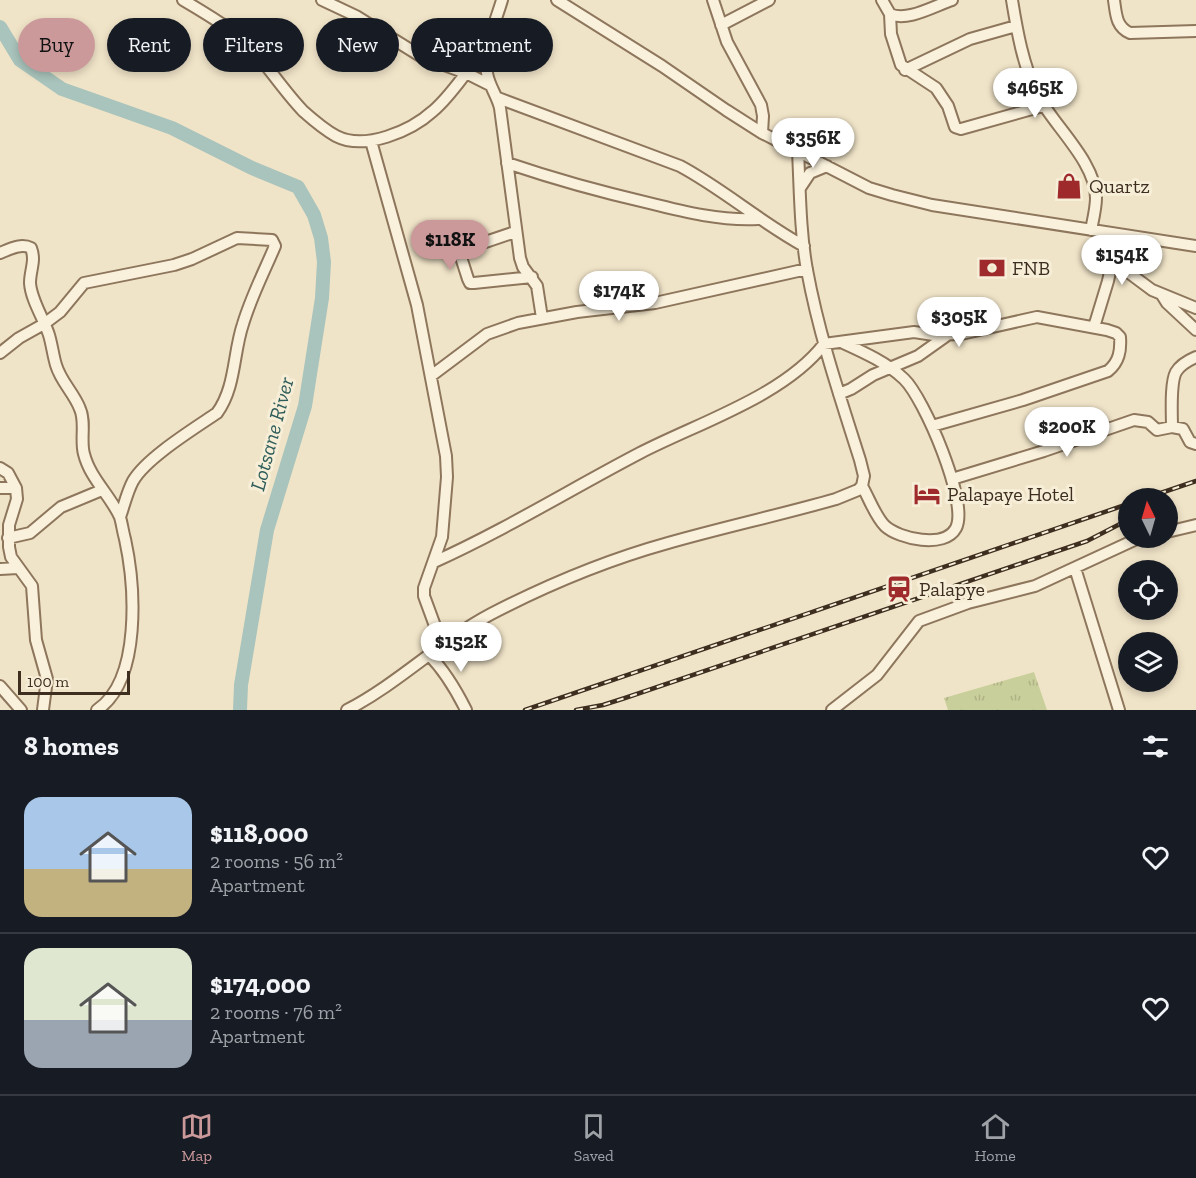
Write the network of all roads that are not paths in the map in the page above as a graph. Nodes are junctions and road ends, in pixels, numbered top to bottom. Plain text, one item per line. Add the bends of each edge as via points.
1 (183, 0) edge
2 (322, 0) edge
3 (502, 0) edge
4 (557, 0) edge
5 (713, 0) edge
6 (769, 0) edge
7 (882, 0) edge
8 (952, 0) edge
9 (1012, 0) edge
10 (1114, 0) edge
11 (890, 14) junction
12 (721, 25) junction
13 (1016, 26) junction
14 (1196, 31) edge
15 (905, 70) junction
16 (466, 73) junction
17 (490, 85) junction
18 (498, 98) junction
19 (1043, 106) junction
20 (762, 133) junction
21 (371, 141) junction
22 (798, 151) junction
23 (507, 163) junction
24 (827, 165) junction
25 (800, 188) junction
26 (758, 219) junction
27 (1091, 230) junction
28 (515, 232) junction
29 (1118, 235) junction
30 (804, 246) junction
31 (1196, 246) edge
32 (0, 253) edge
33 (1113, 261) junction
34 (807, 269) junction
35 (532, 277) junction
36 (1162, 295) junction
37 (1196, 308) edge
38 (542, 318) junction
39 (45, 324) junction
40 (1094, 327) junction
41 (1196, 330) edge
42 (949, 334) junction
43 (840, 342) junction
44 (824, 344) junction
45 (0, 353) edge
46 (1196, 357) edge
47 (891, 369) junction
48 (431, 376) junction
49 (839, 394) junction
50 (932, 426) junction
51 (1172, 427) junction
52 (1196, 444) edge
53 (0, 468) edge
54 (952, 479) junction
55 (862, 486) junction
56 (0, 488) edge
57 (16, 488) junction
58 (102, 490) junction
59 (120, 517) junction
60 (1196, 525) edge
61 (1178, 529) edge
62 (8, 538) junction
63 (1118, 548) edge
64 (434, 562) junction
65 (18, 568) junction
66 (1075, 568) junction
67 (0, 569) edge
68 (442, 645) junction
69 (429, 655) junction
70 (0, 686) edge
71 (21, 710) edge
72 (43, 710) edge
73 (97, 710) edge
74 (347, 710) edge
75 (466, 710) edge
76 (832, 710) edge
77 (1119, 710) edge

1 - 21 street via 245,41 304,112 336,136
2 - 16 street via 422,57
3 - 17 street via 488,50 486,70
4 - 20 street
5 - 12 street
6 - 12 street
7 - 11 street
8 - 11 street via 907,16
9 - 13 street
10 - 14 street via 1117,20 1130,33
11 - 15 street via 891,34
12 - 20 street via 761,105
13 - 15 street via 970,39
13 - 19 street
15 - 19 street via 936,88 958,129
16 - 17 street
16 - 21 street via 432,112 386,138
17 - 18 street
18 - 23 street
18 - 26 street via 680,166
19 - 27 street via 1095,186
20 - 22 street
21 - 48 street via 417,305
22 - 24 street
22 - 25 street
23 - 26 street via 568,183 694,214
23 - 28 street
24 - 25 street via 810,173
24 - 27 street via 869,188 932,205
25 - 30 street
26 - 30 street
27 - 29 street
28 - 35 street via 520,258
28 - 35 street via 459,251 468,279 474,283
29 - 31 street
29 - 33 street
30 - 34 street
32 - 39 street via 16,246 31,248 34,261 30,283
33 - 36 street
33 - 40 street
34 - 38 street via 655,303
34 - 44 street
35 - 38 street
36 - 37 street
36 - 41 street
38 - 48 street via 487,334
39 - 45 street
39 - 58 street via 61,378 80,408 83,453
39 - 59 street via 84,284 174,265 237,238 274,243 242,326 228,394 221,407 140,472
40 - 42 street via 1036,317
40 - 50 street via 1120,337 1118,358 1108,371
42 - 43 street via 915,332
42 - 47 street
43 - 44 street
43 - 47 street
44 - 49 street
44 - 64 street via 794,374 748,401
46 - 51 street via 1176,372
47 - 49 street
47 - 50 street via 906,381
48 - 64 street via 447,477 442,537
49 - 55 street via 864,476
50 - 54 street
51 - 52 street via 1183,429 1190,442
51 - 54 street via 1157,430 1148,422 1134,420
53 - 57 street
54 - 55 street via 958,509 956,528 936,541 890,530
55 - 68 street via 836,499 667,543 592,568 490,614
56 - 57 street
57 - 62 street
58 - 59 street
58 - 62 street via 60,507 30,533
59 - 73 street via 133,584 129,652 115,690
60 - 61 street
62 - 65 street via 11,557
63 - 66 street
64 - 68 street via 424,596
65 - 67 street
65 - 72 street via 32,586 36,640 47,679
66 - 76 street via 1035,586 968,603 919,621 877,675
66 - 77 street
68 - 69 street
69 - 74 street
69 - 75 street
70 - 71 street

